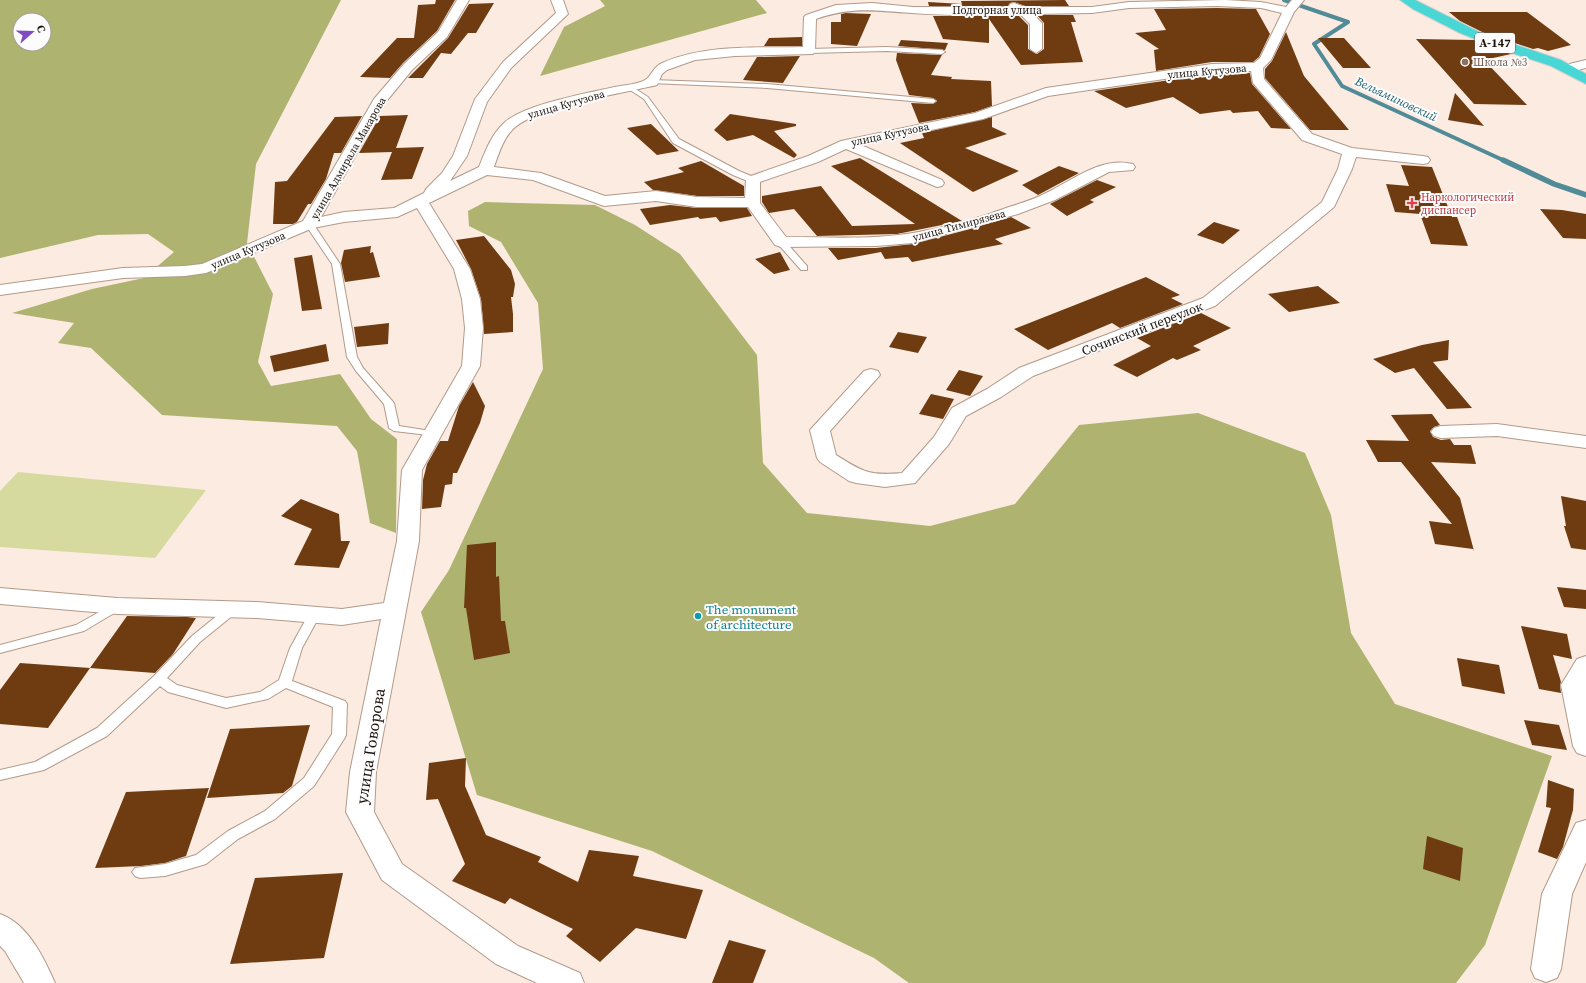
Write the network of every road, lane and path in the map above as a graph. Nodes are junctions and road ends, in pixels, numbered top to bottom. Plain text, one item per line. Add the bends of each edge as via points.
1 (463, 0) edge
2 (557, 0) edge
3 (1003, 0) edge
4 (1298, 0) edge
5 (1406, 0) edge
6 (1127, 2) edge
7 (1022, 10) junction
8 (1289, 11) junction
9 (1036, 49) dead end
10 (809, 51) junction
11 (942, 52) dead end
12 (1586, 64) edge
13 (1257, 67) junction
14 (1569, 68) junction
15 (1586, 80) edge
16 (652, 82) junction
17 (629, 87) junction
18 (933, 100) dead end
19 (846, 144) junction
20 (1350, 152) junction
21 (1423, 160) dead end
22 (1128, 167) dead end
23 (485, 170) junction
24 (753, 180) junction
25 (937, 183) dead end
26 (421, 202) junction
27 (752, 202) junction
28 (309, 224) junction
29 (780, 242) junction
30 (804, 268) dead end
31 (0, 290) edge
32 (871, 375) dead end
33 (1441, 432) dead end
34 (433, 434) junction
35 (1586, 442) edge
36 (0, 596) edge
37 (117, 606) junction
38 (233, 609) junction
39 (394, 610) junction
40 (314, 615) junction
41 (0, 649) edge
42 (1586, 665) edge
43 (159, 679) junction
44 (285, 683) junction
45 (1586, 746) edge
46 (0, 775) edge
47 (1586, 831) edge
48 (140, 872) dead end
49 (0, 927) edge
50 (1546, 969) dead end
51 (40, 983) edge
52 (569, 983) edge

1 - 28 street, улица Адмирала Макарова via 443,34 408,67 379,102
2 - 26 street via 562,14 507,65 480,102 460,156 447,176
3 - 7 street
4 - 8 street, улица Кутузова
5 - 14 highway, А-147 via 1473,34
6 - 7 street, Подгорная улица via 1092,10
6 - 8 street, Подгорная улица via 1261,6
7 - 9 street via 1036,23
7 - 10 street, Подгорная улица via 913,10 872,6 836,8 810,16
8 - 13 street, улица Кутузова via 1265,60
10 - 11 lane
10 - 16 street via 720,54 689,58 666,65 656,72
12 - 14 street
13 - 19 street, улица Кутузова via 1212,68 1046,92 978,116
13 - 20 street via 1258,80 1307,138
14 - 15 highway, А-147
16 - 17 street
16 - 18 lane via 768,86
17 - 23 street, улица Кутузова via 569,101 526,115 509,125 498,138
17 - 24 lane via 646,98 676,141
19 - 24 street, улица Кутузова via 813,159
19 - 25 street
20 - 21 street
20 - 32 street, Сочинский переулок via 1329,204 1209,302 1026,372 994,394 959,412 942,440 908,479 886,481 856,478 827,458 820,430
22 - 29 street, улица Тимирязева via 1107,168 1050,197 1013,211 913,238
23 - 26 street, улица Кутузова
23 - 27 street via 536,176 604,201 656,196 698,202
24 - 27 street
26 - 28 street, улица Кутузова via 397,212 344,217
26 - 34 street, улица Говорова via 462,269 471,299 474,328 471,366
27 - 29 street
28 - 31 street, улица Кутузова via 206,268 123,273
28 - 34 lane via 336,264 352,357 359,369 389,403 394,428
29 - 30 lane
33 - 35 street via 1497,430
34 - 39 street, улица Говорова via 412,470 408,541
36 - 37 street
37 - 38 street
37 - 41 lane via 80,628
38 - 40 street
38 - 43 lane via 196,638
39 - 40 street via 342,617
39 - 52 street, улица Говорова via 363,772 360,812 392,872 507,955
40 - 44 lane via 296,648
42 - 45 street via 1573,685
43 - 44 lane via 173,689 226,703 263,696
43 - 46 lane via 102,732 39,766
44 - 48 lane via 340,704 339,735 309,782 270,815 232,835 201,860 165,870
47 - 50 street via 1557,894
49 - 51 street via 16,942

